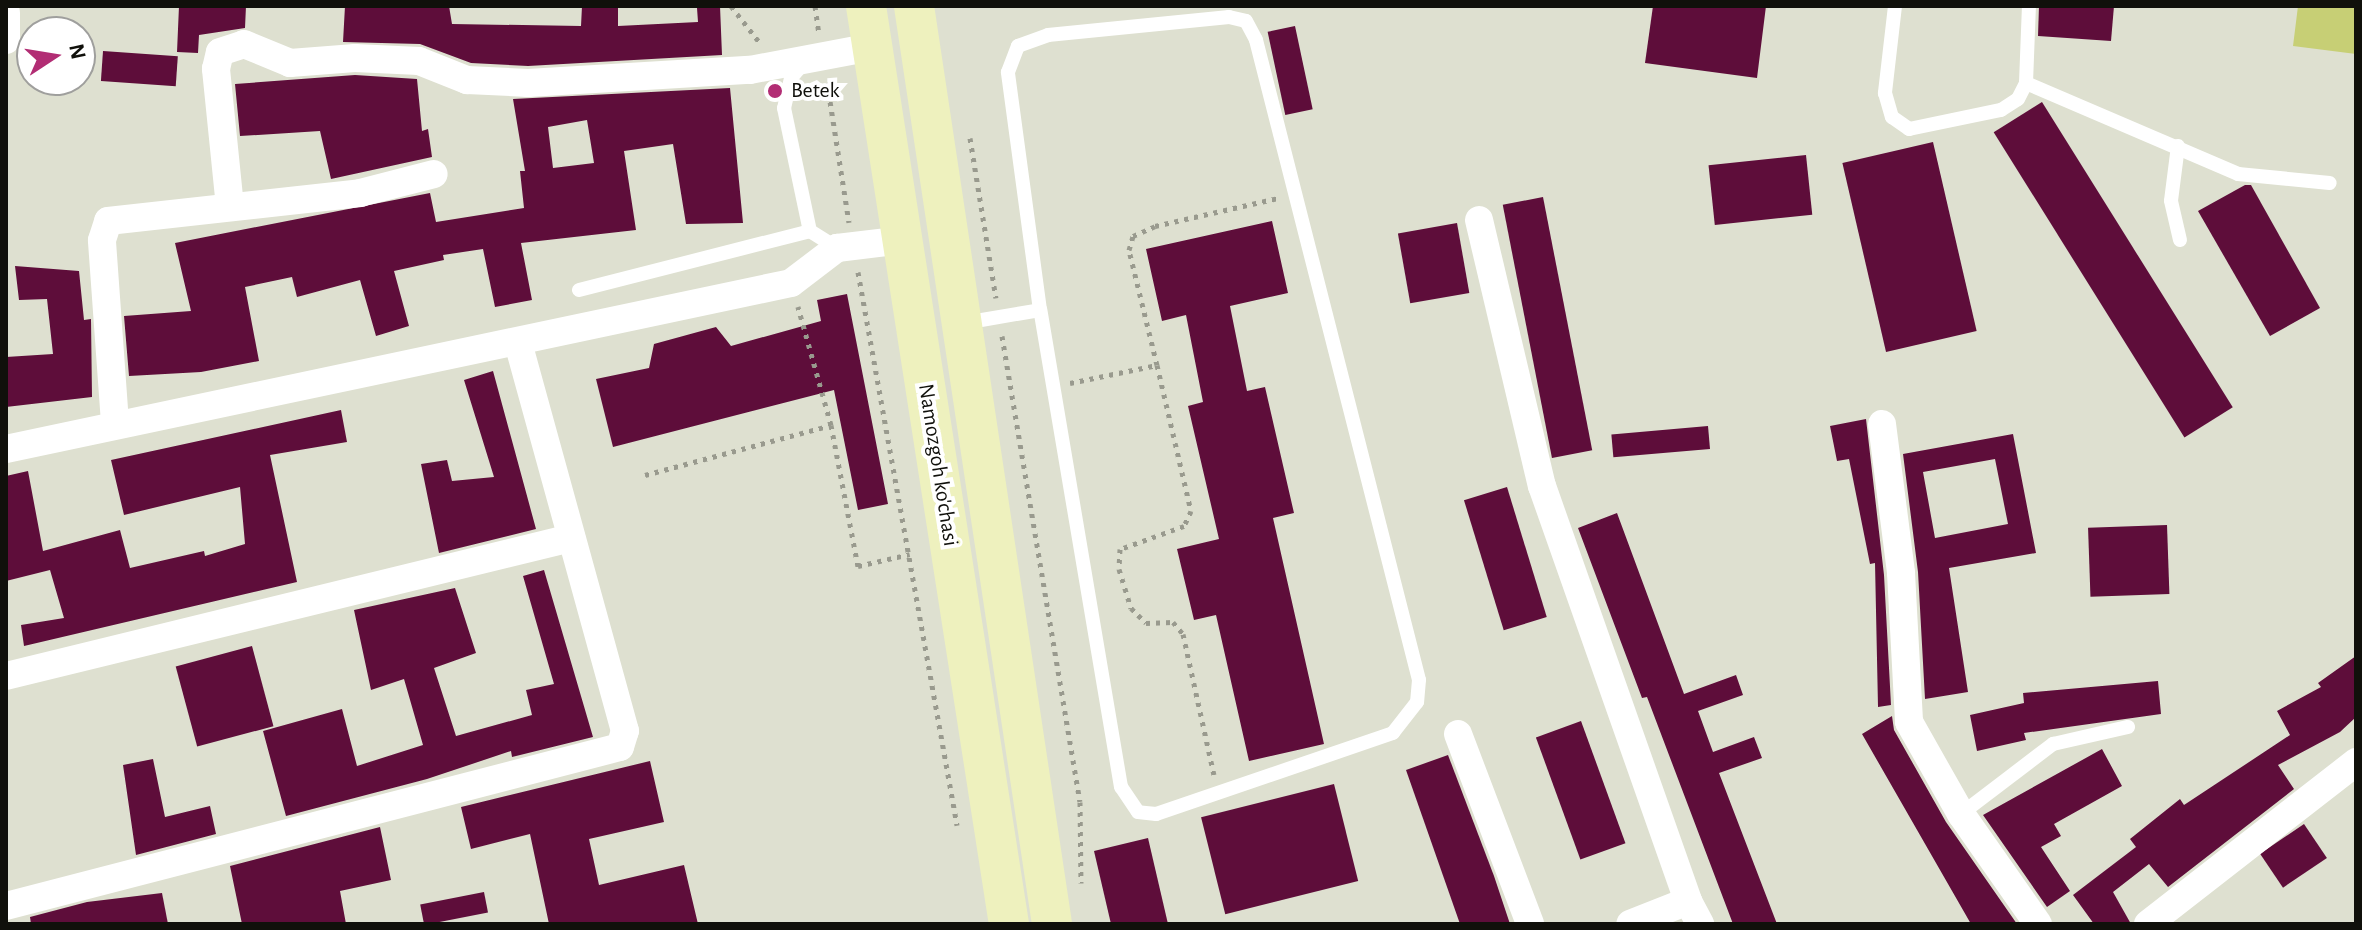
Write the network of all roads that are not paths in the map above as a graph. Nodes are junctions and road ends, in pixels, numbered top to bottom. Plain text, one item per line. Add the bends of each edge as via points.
1 (866, 6) edge
2 (914, 6) edge
3 (1895, 6) edge
4 (2029, 6) edge
5 (6, 13) edge
6 (6, 40) edge
7 (872, 47) junction
8 (815, 58) junction
9 (2026, 83) junction
10 (2178, 146) junction
11 (434, 174) dead end
12 (2330, 183) dead end
13 (230, 207) junction
14 (1479, 220) dead end
15 (810, 231) junction
16 (903, 240) junction
17 (2180, 240) dead end
18 (845, 247) junction
19 (579, 290) dead end
20 (1040, 310) junction
21 (981, 320) junction
22 (518, 343) junction
23 (115, 423) junction
24 (1882, 424) dead end
25 (6, 449) edge
26 (571, 538) junction
27 (6, 676) edge
28 (2128, 727) dead end
29 (1458, 734) dead end
30 (2356, 762) edge
31 (1961, 814) junction
32 (6, 906) edge
33 (1694, 913) edge
34 (1009, 924) edge
35 (1052, 924) edge
36 (1530, 924) edge
37 (1630, 924) edge
38 (2038, 924) edge
39 (2148, 924) edge

1 - 7 main road, Namozgoh ko'chasi
2 - 21 main road, Namozgoh ko'chasi
3 - 9 lane via 1885,93 1892,117 1909,129 2001,110 2018,99
4 - 9 lane
5 - 6 street
7 - 8 street
7 - 16 main road, Namozgoh ko'chasi
8 - 13 street via 528,83 467,80 419,61 290,63 244,44 220,52 216,69
8 - 15 lane via 791,78 784,108
9 - 10 lane
10 - 12 lane via 2238,174
10 - 17 lane via 2171,201
11 - 13 street via 360,193
13 - 23 street via 108,221 102,240
14 - 33 street via 1542,486
15 - 18 lane
15 - 19 lane
16 - 18 street
16 - 34 main road, Namozgoh ko'chasi
18 - 22 street via 791,283
20 - 20 lane via 1121,787 1138,812 1156,814 1393,733 1417,702 1419,680 1256,40 1246,21 1229,17 1048,35 1018,46 1008,72 1009,109
20 - 21 lane
21 - 35 main road, Namozgoh ko'chasi
22 - 23 street
22 - 26 street
23 - 25 street
24 - 31 street via 1901,573 1909,722
26 - 27 street
26 - 32 street via 625,731 620,747
28 - 31 lane via 2053,744
29 - 36 street
30 - 39 street
31 - 38 street
33 - 37 street

